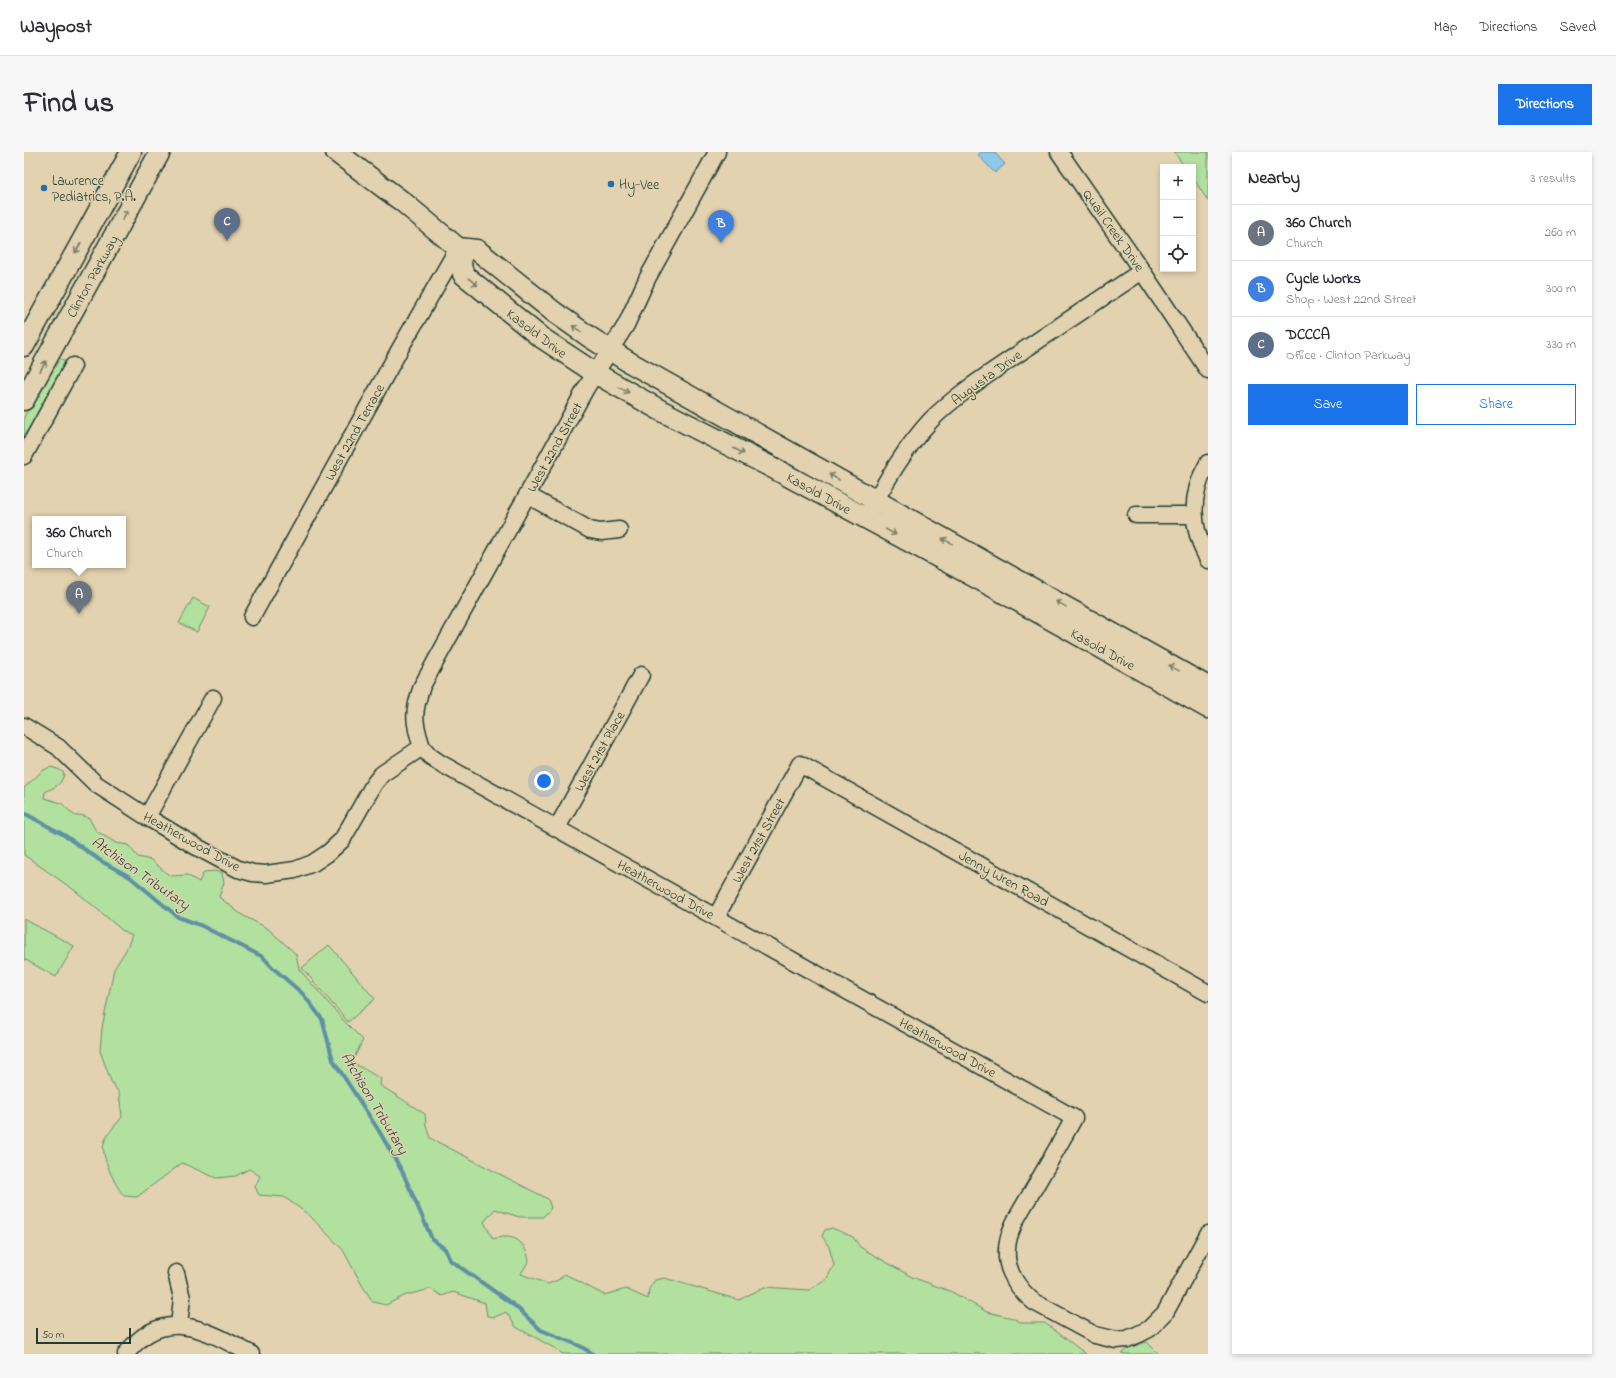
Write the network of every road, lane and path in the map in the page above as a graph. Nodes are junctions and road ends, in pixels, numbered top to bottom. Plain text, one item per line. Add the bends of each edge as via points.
1 (131, 152) edge
2 (160, 152) edge
3 (336, 152) edge
4 (717, 152) edge
5 (1059, 152) edge
6 (458, 248) junction
7 (1142, 270) junction
8 (24, 346) edge
9 (610, 350) junction
10 (73, 366) dead end
11 (1208, 370) edge
12 (595, 373) junction
13 (24, 400) edge
14 (24, 456) edge
15 (1208, 463) edge
16 (527, 495) junction
17 (875, 500) junction
18 (1194, 514) junction
19 (1136, 515) dead end
20 (865, 518) junction
21 (619, 530) dead end
22 (1208, 560) edge
23 (252, 617) dead end
24 (641, 675) dead end
25 (1208, 687) edge
26 (213, 698) dead end
27 (1208, 708) edge
28 (24, 726) edge
29 (422, 747) junction
30 (800, 764) joint
31 (147, 817) junction
32 (556, 828) junction
33 (716, 917) junction
34 (1208, 993) edge
35 (1208, 1234) edge
36 (176, 1273) dead end
37 (179, 1325) junction
38 (126, 1354) edge
39 (251, 1354) edge

1 -> 8 main road, Clinton Parkway
13 -> 2 main road, Clinton Parkway
3 - 6 main road via 403,202
4 - 9 street, West 22nd Street via 647,279 626,325
5 - 7 street, Quail Creek Drive
9 -> 6 main road, Kasold Drive via 554,312 477,250
6 -> 12 main road, Kasold Drive via 463,274 539,336
6 - 23 street, West 22nd Terrace
7 - 11 street, Quail Creek Drive
7 - 17 street, Augusta Drive via 981,379 948,405 932,419 906,450
9 - 12 street, West 22nd Street
17 -> 9 main road, Kasold Drive
10 - 14 street
12 - 16 street, West 22nd Street
12 -> 20 main road, Kasold Drive
15 - 18 street via 1200,479
16 - 21 street via 590,530
16 - 29 street, West 22nd Street via 422,686 414,716
17 - 20 street, Augusta Drive
25 -> 17 main road, Kasold Drive
18 - 19 street
18 - 22 street via 1196,533
20 -> 27 main road, Kasold Drive
24 - 32 street, West 21st Place
26 - 31 street
28 - 31 street, Heatherwood Drive via 58,747 96,784
29 - 31 street, Heatherwood Drive via 382,774 342,840 313,863 296,870 266,874 238,868
29 - 32 street, Heatherwood Drive via 430,756
30 - 33 street, West 21st Street
30 - 34 street, Jenny Wren Road
32 - 33 street, Heatherwood Drive
33 - 35 street, Heatherwood Drive via 1074,1118 1012,1229 1007,1249 1011,1274 1034,1302 1095,1335 1116,1340 1127,1339 1149,1329 1165,1313
36 - 37 street via 182,1298
37 - 38 street via 157,1330 145,1336
37 - 39 street via 196,1327 214,1334

